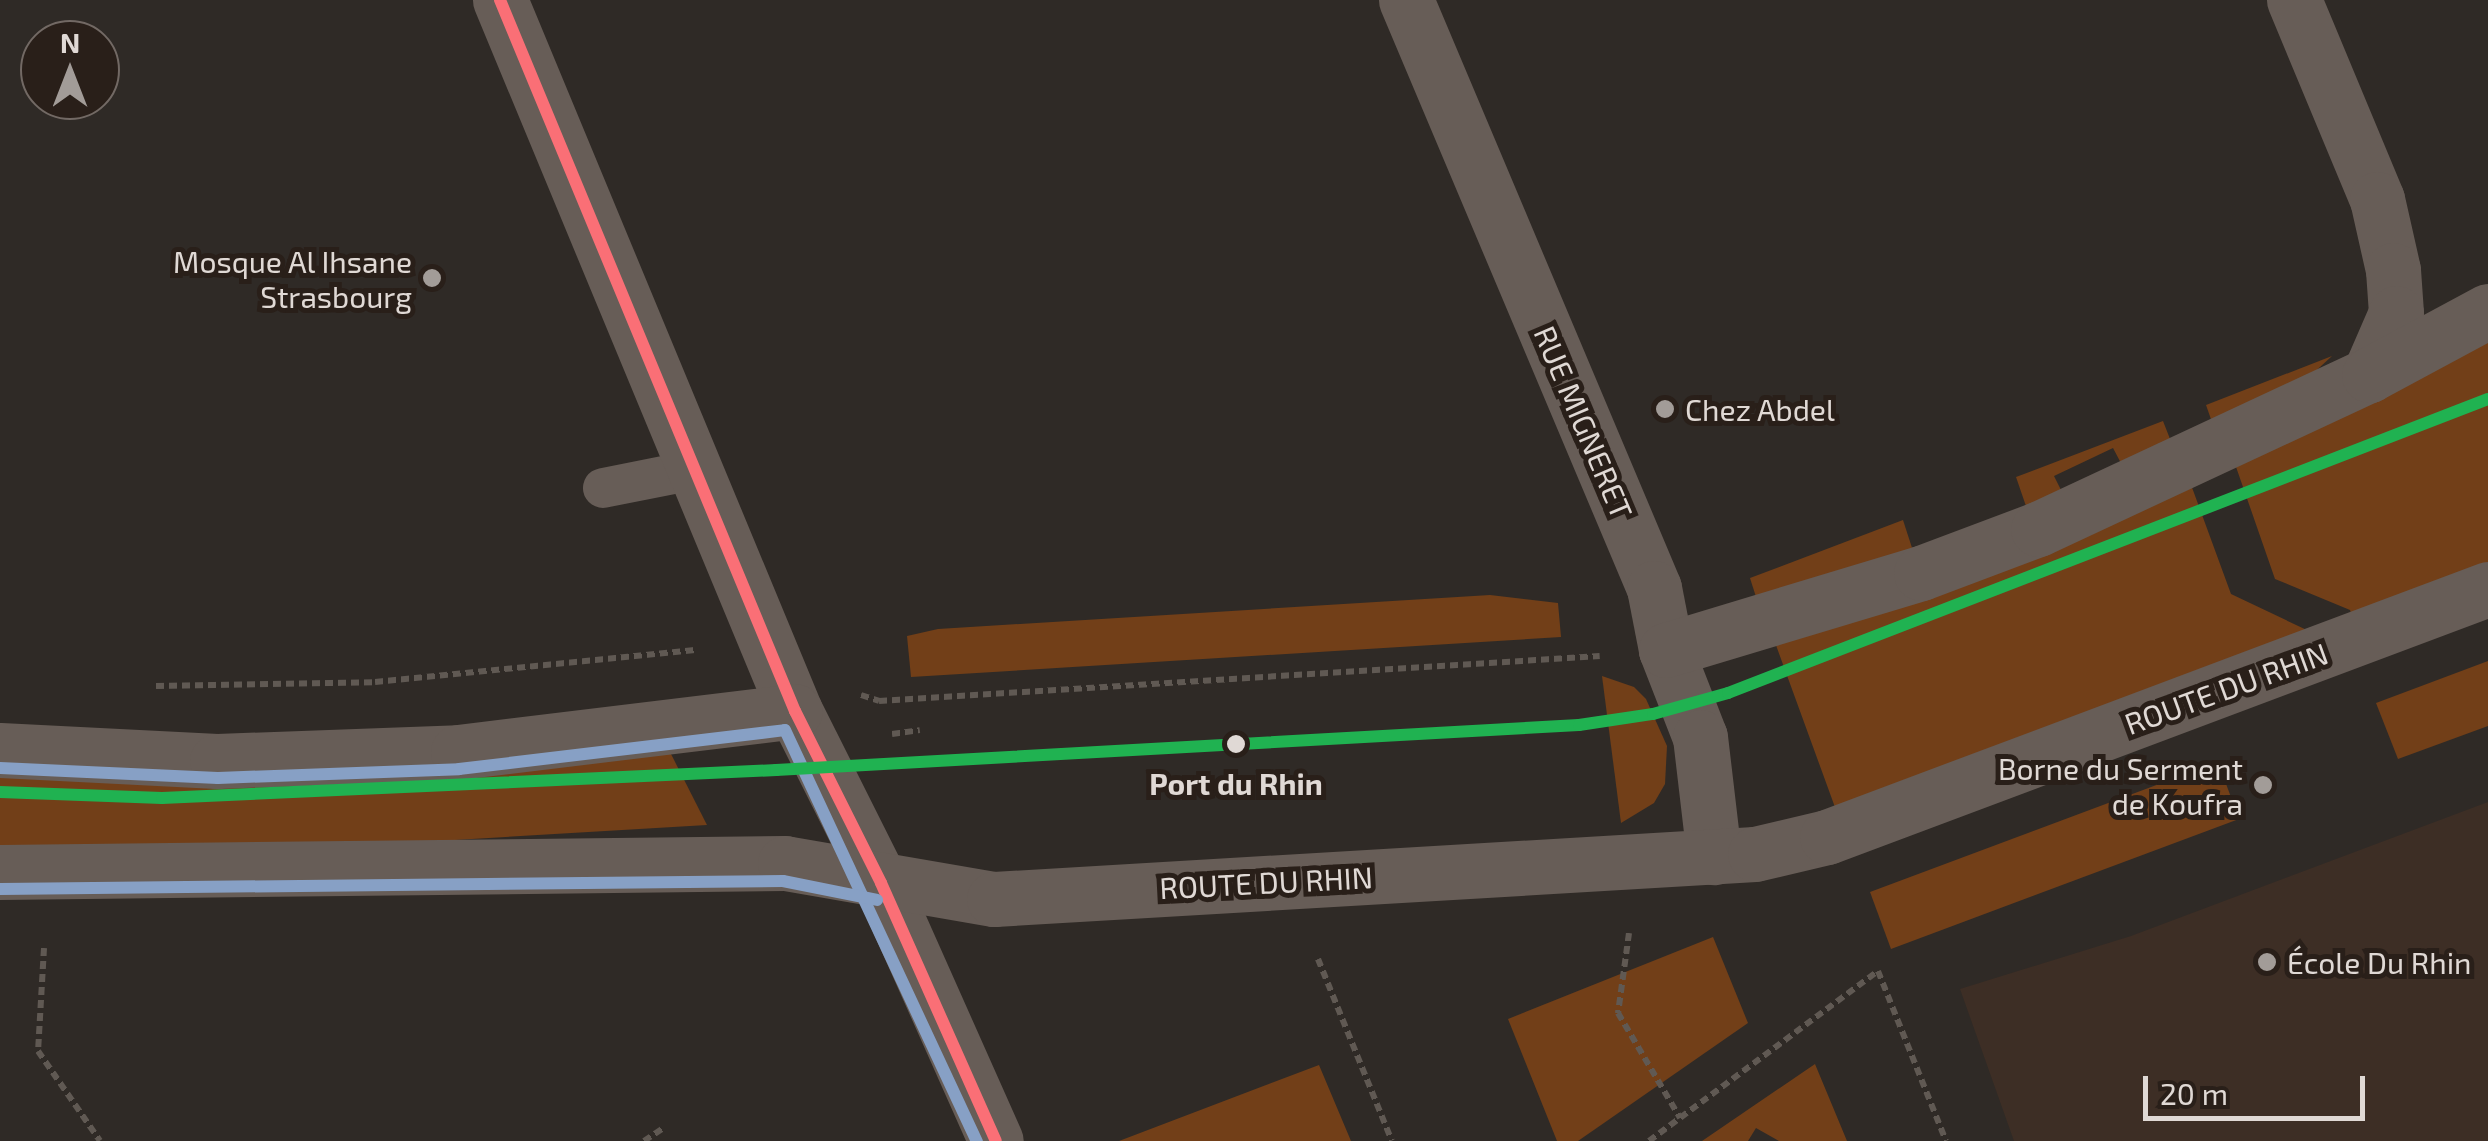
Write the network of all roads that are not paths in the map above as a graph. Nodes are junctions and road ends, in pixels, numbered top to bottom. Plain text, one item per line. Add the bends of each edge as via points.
1 (500, 0) edge
2 (1406, 0) edge
3 (2294, 0) edge
4 (2488, 311) edge
5 (2369, 375) junction
6 (694, 470) junction
7 (603, 488) dead end
8 (2488, 590) edge
9 (1666, 650) junction
10 (795, 711) junction
11 (0, 750) edge
12 (1714, 857) junction
13 (0, 872) edge
14 (881, 882) junction
15 (996, 1141) edge

1 - 6 street
2 - 9 street, RUE MIGNERET via 1654,588
3 - 5 street via 2377,199 2393,270 2396,313
4 - 5 street
5 - 9 street via 2038,529 1921,573
6 - 7 lane
6 - 10 street
8 - 12 street, ROUTE DU RHIN via 1796,848
9 - 12 street, RUE MIGNERET via 1700,737
10 - 11 street via 458,752 217,761
10 - 14 street
12 - 14 street, ROUTE DU RHIN via 994,899
13 - 14 street, ROUTE DU RHIN via 786,863
14 - 15 street

